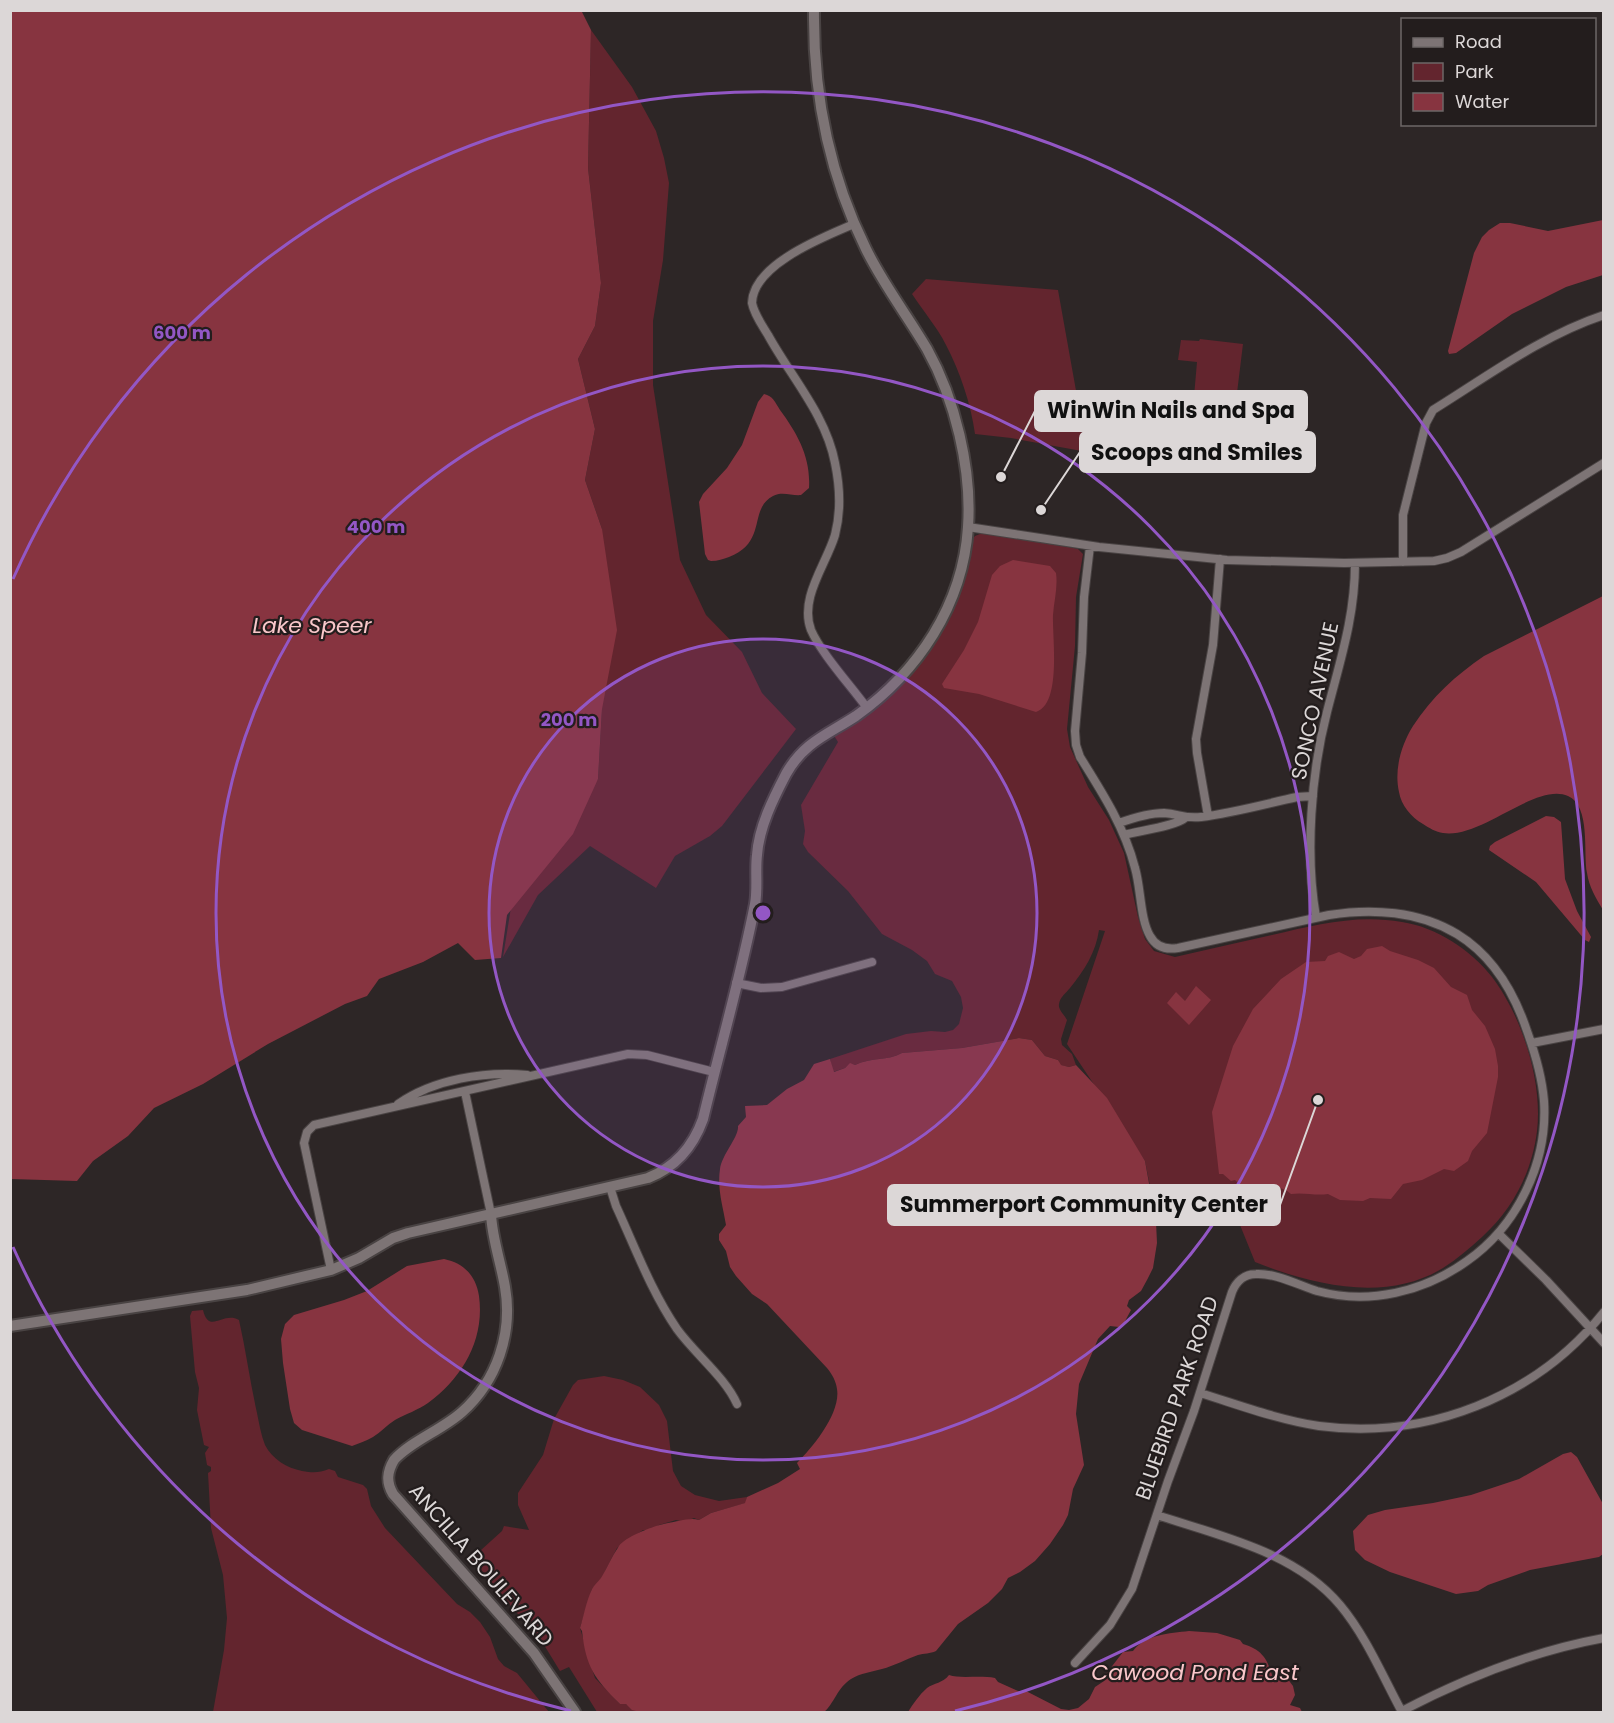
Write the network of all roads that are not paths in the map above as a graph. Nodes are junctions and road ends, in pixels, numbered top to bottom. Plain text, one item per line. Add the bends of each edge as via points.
1 (814, 10) edge
2 (854, 224) junction
3 (1604, 315) edge
4 (1604, 463) edge
5 (968, 527) junction
6 (1090, 546) junction
7 (1220, 559) junction
8 (1403, 561) junction
9 (1355, 563) junction
10 (867, 708) junction
11 (1313, 796) junction
12 (1208, 816) junction
13 (1185, 818) junction
14 (1119, 823) junction
15 (1124, 835) junction
16 (1316, 918) junction
17 (872, 962) dead end
18 (736, 983) junction
19 (1604, 1029) edge
20 (1532, 1043) junction
21 (714, 1072) junction
22 (530, 1075) junction
23 (465, 1092) junction
24 (397, 1105) junction
25 (610, 1187) junction
26 (491, 1214) junction
27 (1498, 1234) junction
28 (331, 1270) junction
29 (1604, 1312) edge
30 (10, 1326) edge
31 (1590, 1328) junction
32 (1604, 1343) edge
33 (1200, 1393) junction
34 (737, 1404) dead end
35 (1156, 1515) junction
36 (1604, 1638) edge
37 (1075, 1663) dead end
38 (1402, 1712) edge
39 (574, 1713) edge

1 - 2 street via 818,97 834,166
2 - 5 street via 888,290 927,349 946,391 962,452
2 - 10 street via 783,259 756,287 752,303 817,414 833,451 839,514 833,542 810,596 809,621 820,646
3 - 8 street via 1526,351 1433,410 1426,423 1404,515
4 - 8 street via 1453,556 1434,561
5 - 6 street
5 - 10 street via 955,588 936,631 903,676
6 - 7 street
6 - 14 street, BLUEBIRD PARK ROAD via 1075,738 1080,756
7 - 9 street
7 - 12 street via 1215,636 1196,739
8 - 9 street
9 - 11 street, SONCO AVENUE via 1349,630 1320,743
10 - 18 street via 810,744 783,782 760,837 756,899
11 - 12 street
11 - 16 street, SONCO AVENUE via 1311,880
12 - 13 street
13 - 14 street via 1158,813
13 - 15 street
14 - 15 street, BLUEBIRD PARK ROAD
15 - 16 street, BLUEBIRD PARK ROAD via 1136,869 1147,929 1161,947 1178,948
16 - 20 street, BLUEBIRD PARK ROAD via 1353,911 1389,912 1425,920 1457,934 1487,959 1504,980
17 - 18 street via 782,987
18 - 21 street
19 - 20 street
20 - 27 street, BLUEBIRD PARK ROAD via 1544,1096 1541,1143 1523,1196
21 - 22 street via 633,1053
21 - 25 street via 703,1119 686,1152 656,1175
22 - 23 street
22 - 24 street via 462,1078
23 - 24 street
23 - 26 street, ANCILLA BOULEVARD
24 - 28 street via 319,1123 307,1132 305,1149
25 - 26 street
25 - 34 street via 615,1206 662,1305
26 - 28 street via 401,1235
26 - 39 street, ANCILLA BOULEVARD via 507,1305 506,1334 499,1358 482,1390 463,1412 394,1460 388,1485 534,1653
27 - 31 street
27 - 33 street, BLUEBIRD PARK ROAD via 1470,1260 1443,1277 1389,1294 1341,1295 1261,1274 1244,1277 1232,1292
28 - 30 street via 225,1294
29 - 31 street
31 - 32 street
31 - 33 street via 1546,1368 1503,1395 1418,1423 1372,1428 1320,1426
33 - 35 street, BLUEBIRD PARK ROAD
35 - 37 street, BLUEBIRD PARK ROAD via 1127,1599 1104,1633
35 - 38 street via 1275,1556 1320,1584 1351,1619
36 - 38 street via 1496,1668

